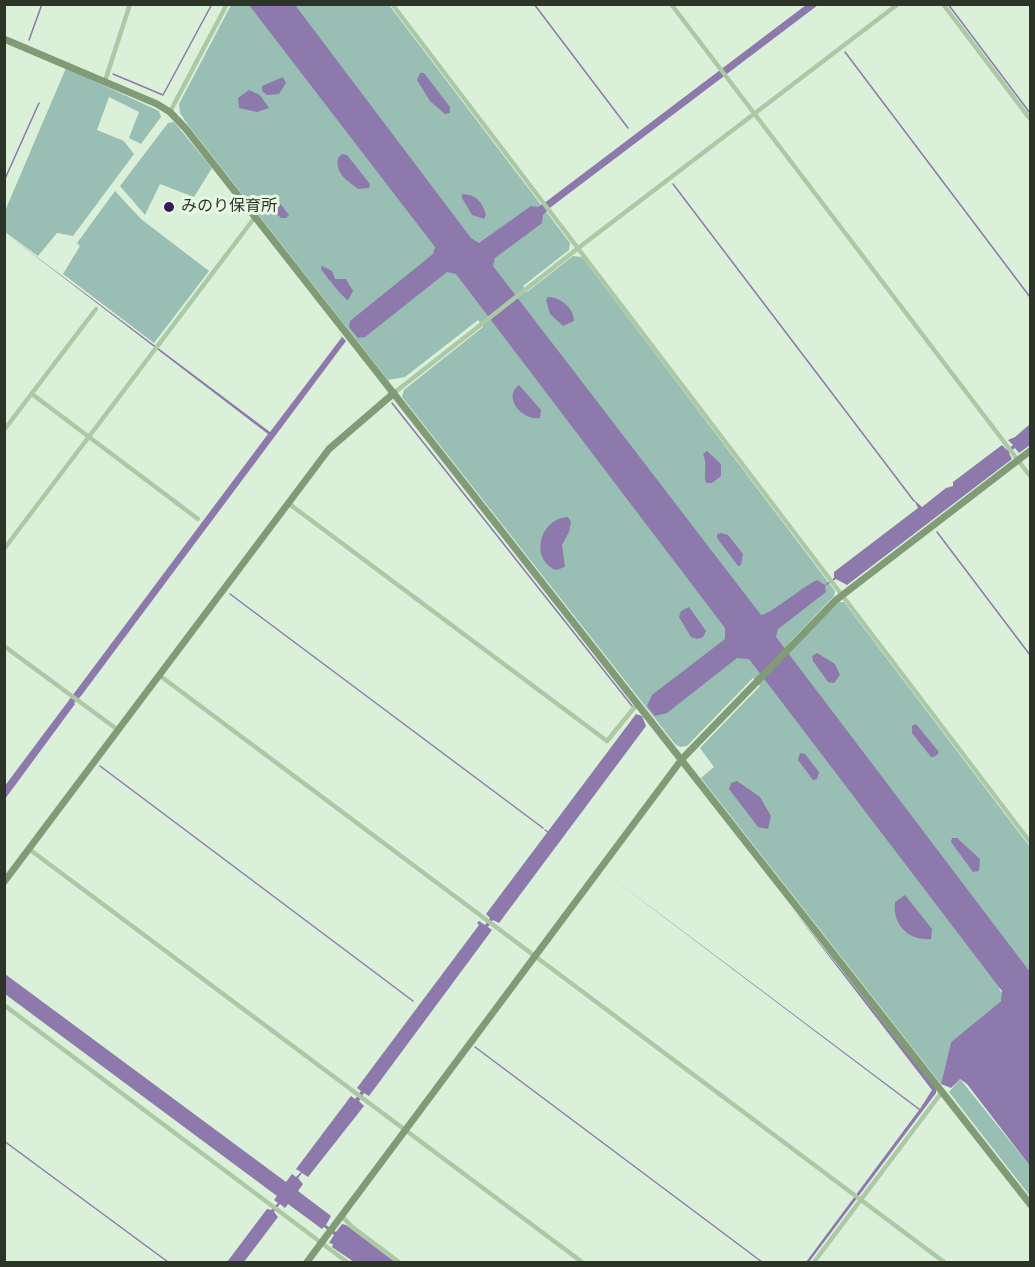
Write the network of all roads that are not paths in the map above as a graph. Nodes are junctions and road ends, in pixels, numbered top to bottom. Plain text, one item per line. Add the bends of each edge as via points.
1 (130, 4) edge
2 (227, 4) edge
3 (392, 4) edge
4 (671, 4) edge
5 (898, 4) edge
6 (943, 4) edge
7 (4, 39) edge
8 (105, 81) junction
9 (170, 112) junction
10 (754, 114) junction
11 (1030, 119) edge
12 (255, 217) junction
13 (577, 249) junction
14 (96, 309) dead end
15 (394, 393) junction
16 (32, 394) junction
17 (4, 430) edge
18 (88, 436) junction
19 (1030, 451) edge
20 (1019, 460) junction
21 (1030, 476) edge
22 (288, 502) junction
23 (198, 519) dead end
24 (4, 549) edge
25 (842, 595) junction
26 (4, 646) edge
27 (159, 675) junction
28 (638, 703) junction
29 (118, 730) junction
30 (682, 759) junction
31 (1030, 842) edge
32 (29, 849) junction
33 (4, 882) edge
34 (536, 958) junction
35 (4, 1005) edge
36 (942, 1091) junction
37 (406, 1131) junction
38 (857, 1198) junction
39 (1030, 1204) edge
40 (342, 1216) junction
41 (322, 1243) junction
42 (307, 1263) edge
43 (347, 1263) edge
44 (399, 1263) edge
45 (582, 1263) edge
46 (814, 1263) edge
47 (944, 1263) edge

1 - 8 street
2 - 9 street
3 - 13 street
4 - 10 street
5 - 10 street
6 - 11 street
7 - 8 street
8 - 9 street
9 - 12 street
10 - 13 street
10 - 20 street
12 - 15 street
12 - 18 street
13 - 15 street
13 - 25 street
14 - 16 street
15 - 22 street via 335,442
15 - 28 street
16 - 17 street
16 - 18 street
18 - 23 street
18 - 24 street
19 - 20 street
20 - 21 street
20 - 25 street
22 - 27 street
22 - 28 street via 607,741
25 - 30 street
25 - 31 street
26 - 29 street
27 - 29 street
27 - 34 street
28 - 30 street
29 - 32 street
30 - 34 street
30 - 36 street
32 - 33 street
32 - 37 street
34 - 37 street
34 - 38 street
35 - 41 street
36 - 38 street
36 - 39 street
37 - 40 street
37 - 45 street
38 - 46 street
38 - 47 street
40 - 41 street
40 - 44 street
41 - 42 street
41 - 43 street

